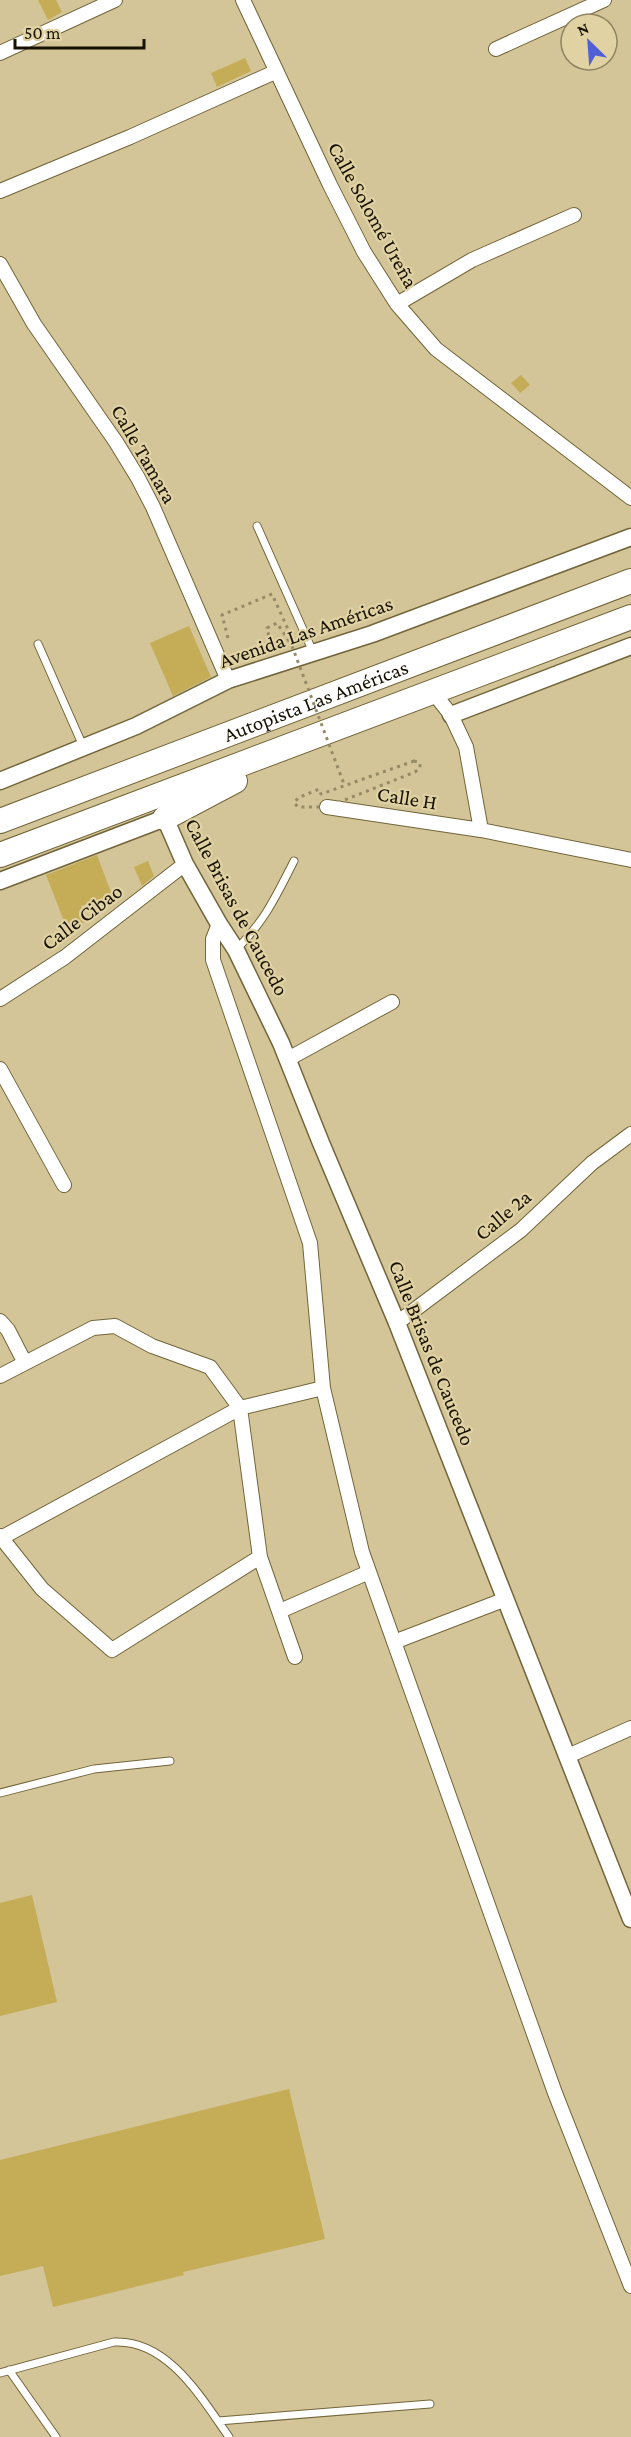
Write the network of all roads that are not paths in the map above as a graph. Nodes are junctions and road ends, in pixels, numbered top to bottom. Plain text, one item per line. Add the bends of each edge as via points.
1 (115, 0) edge
2 (243, 0) edge
3 (604, 0) edge
4 (496, 49) dead end
5 (0, 53) edge
6 (275, 72) junction
7 (0, 191) edge
8 (574, 215) dead end
9 (0, 264) edge
10 (397, 304) junction
11 (631, 498) edge
12 (257, 526) dead end
13 (631, 537) edge
14 (631, 581) edge
15 (631, 617) edge
16 (38, 644) dead end
17 (631, 646) edge
18 (314, 654) junction
19 (228, 680) junction
20 (433, 692) junction
21 (451, 715) junction
22 (327, 733) junction
23 (84, 748) junction
24 (0, 781) edge
25 (327, 807) road end
26 (165, 818) junction
27 (0, 821) edge
28 (481, 830) junction
29 (0, 855) edge
30 (631, 860) edge
31 (294, 861) dead end
32 (185, 864) junction
33 (0, 881) edge
34 (219, 924) junction
35 (236, 950) junction
36 (0, 999) edge
37 (392, 1002) dead end
38 (288, 1059) junction
39 (0, 1069) edge
40 (631, 1134) edge
41 (64, 1185) dead end
42 (0, 1321) edge
43 (397, 1323) junction
44 (25, 1363) junction
45 (0, 1376) edge
46 (322, 1388) junction
47 (240, 1408) junction
48 (1, 1537) edge
49 (260, 1557) junction
50 (369, 1572) junction
51 (506, 1599) junction
52 (279, 1611) junction
53 (394, 1642) junction
54 (295, 1657) dead end
55 (631, 1728) edge
56 (568, 1756) junction
57 (170, 1761) dead end
58 (0, 1793) edge
59 (631, 1919) edge
60 (631, 2286) edge
61 (9, 2370) junction
62 (0, 2373) edge
63 (430, 2404) dead end
64 (218, 2421) junction
65 (56, 2437) edge
66 (229, 2437) edge

1 - 5 street
2 - 6 street, Calle Solomé Ureña
3 - 4 street
6 - 7 street
6 - 10 street, Calle Solomé Ureña via 364,252
8 - 10 street via 472,260
9 - 19 street, Calle Tamara via 34,324 138,478
10 - 11 street, Calle Solomé Ureña via 436,349
12 - 18 lane
13 - 18 street, Avenida Las Américas
14 - 27 highway, Autopista Las Américas
15 - 20 highway, Autopista Las Américas
16 - 23 lane
17 - 21 street
18 - 19 street, Avenida Las Américas
19 - 23 street, Avenida Las Américas
20 - 21 street
20 - 22 highway, Autopista Las Américas
21 - 28 street via 466,747
22 - 26 highway
22 - 29 highway, Autopista Las Américas
23 - 24 street, Avenida Las Américas
25 - 28 street, Calle H
26 - 32 street, Calle Brisas de Caucedo
26 - 33 street
28 - 30 street, Calle H
31 - 35 lane via 268,913
32 - 34 street, Calle Brisas de Caucedo
32 - 36 street, Calle Cibao via 65,957
34 - 35 street, Calle Brisas de Caucedo
34 - 46 street via 213,939 213,960 310,1244
35 - 38 street, Calle Brisas de Caucedo
37 - 38 street
38 - 43 street, Calle Brisas de Caucedo
39 - 41 street
40 - 43 street, Calle 2a via 592,1163 521,1230
42 - 44 street
43 - 51 street, Calle Brisas de Caucedo
44 - 45 street
44 - 47 street via 93,1328 114,1326 152,1346 210,1367
46 - 47 street
46 - 50 street
47 - 48 street
47 - 49 street
48 - 49 street via 42,1589 112,1650
49 - 52 street
50 - 52 street
50 - 53 street
51 - 53 street
51 - 56 street, Calle Brisas de Caucedo
52 - 54 street
53 - 60 street via 555,2093
55 - 56 street
56 - 59 street, Calle Brisas de Caucedo
57 - 58 lane via 94,1769
61 - 62 lane
61 - 64 lane via 129,2341 156,2352 190,2382
61 - 65 lane
63 - 64 lane
64 - 66 lane

